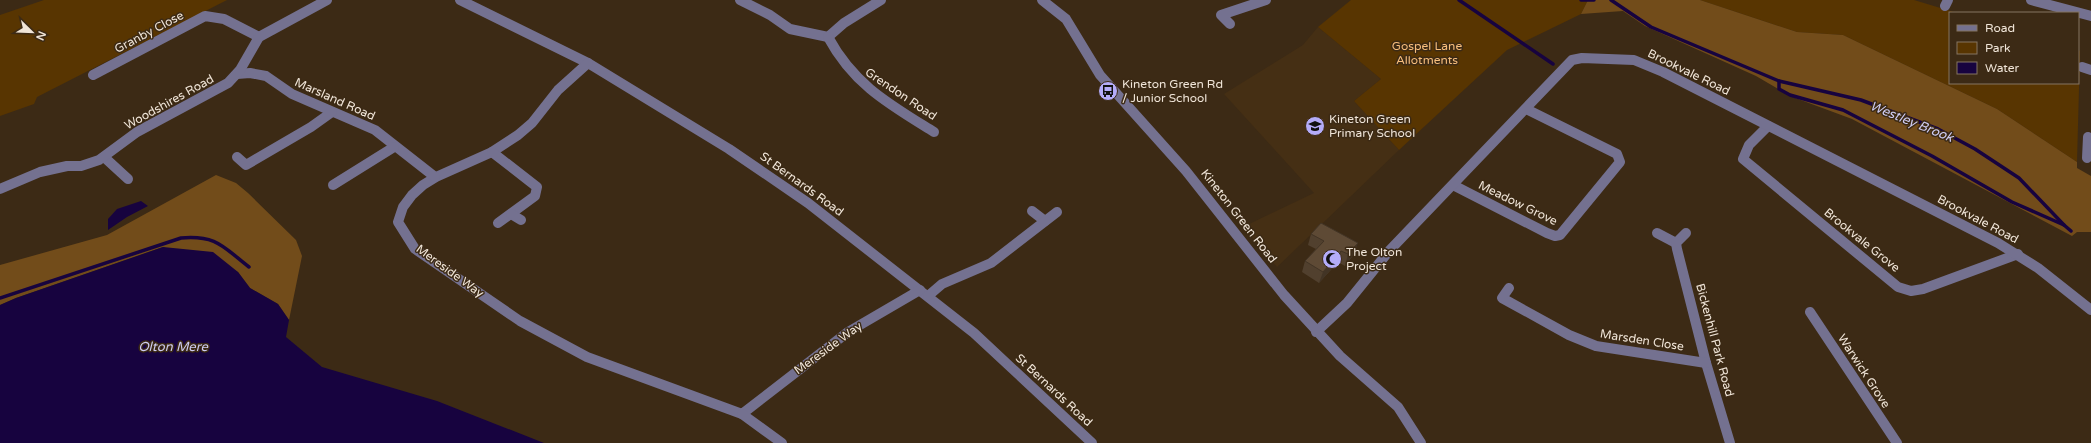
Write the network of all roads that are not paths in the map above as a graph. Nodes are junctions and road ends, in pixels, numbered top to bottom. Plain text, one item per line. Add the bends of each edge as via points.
1 (327, 0) edge
2 (460, 0) edge
3 (740, 0) edge
4 (881, 0) edge
5 (1042, 0) edge
6 (1266, 0) edge
7 (2031, 0) edge
8 (2076, 12) edge
9 (2079, 13) edge
10 (2091, 16) edge
11 (1230, 24) dead end
12 (259, 37) junction
13 (828, 37) junction
14 (588, 63) junction
15 (2082, 67) dead end
16 (2091, 70) edge
17 (237, 74) junction
18 (93, 75) dead end
19 (1526, 109) junction
20 (332, 112) junction
21 (1768, 126) junction
22 (934, 132) dead end
23 (2088, 137) dead end
24 (394, 147) junction
25 (2090, 148) edge
26 (492, 152) junction
27 (104, 156) junction
28 (237, 157) dead end
29 (2087, 158) dead end
30 (435, 177) junction
31 (128, 179) dead end
32 (333, 185) dead end
33 (1453, 185) junction
34 (0, 189) edge
35 (1032, 211) dead end
36 (1057, 212) dead end
37 (511, 214) junction
38 (521, 220) dead end
39 (1045, 221) junction
40 (498, 223) dead end
41 (1657, 233) dead end
42 (1686, 234) dead end
43 (1676, 243) junction
44 (2018, 254) junction
45 (1509, 288) dead end
46 (924, 293) junction
47 (2091, 310) edge
48 (1810, 312) dead end
49 (1316, 332) junction
50 (1706, 363) junction
51 (742, 414) junction
52 (782, 443) edge
53 (1092, 443) edge
54 (1421, 443) edge
55 (1730, 443) edge
56 (1897, 443) edge

1 - 12 street, Woodshires Road
2 - 14 street, St Bernards Road
3 - 13 street via 765,12 790,29
4 - 13 street via 844,23
5 - 49 street, Kineton Green Road via 1066,19 1100,75 1186,171
6 - 11 street via 1221,15
7 - 8 street
9 - 10 street
12 - 17 street, Woodshires Road
12 - 18 street, Granby Close via 222,17 205,16
13 - 22 street, Grendon Road via 853,77
14 - 26 street, Mereside Way via 555,93 527,127
14 - 46 street, St Bernards Road via 729,149 808,203
15 - 16 street
17 - 20 street, Marsland Road via 266,76 292,94
17 - 27 street, Woodshires Road via 216,90 137,132
19 - 21 street, Brookvale Road via 1572,60 1634,60
19 - 33 street, Brookvale Road
19 - 33 street, Meadow Grove via 1617,154 1620,158 1620,162 1560,235 1547,233
20 - 24 street, Marsland Road via 375,130
20 - 28 street via 246,165
21 - 44 street, Brookvale Road
21 - 44 street, Brookvale Grove via 1748,147 1743,154 1744,159 1898,287 1911,292 1923,289
23 - 25 street
24 - 30 street, Marsland Road
24 - 32 street
25 - 29 street
26 - 30 street, Mereside Way
26 - 37 street via 537,187 535,196
27 - 31 street
27 - 34 street, Woodshires Road via 93,163 40,172
30 - 51 street, Mereside Way via 418,189 400,211 398,222 415,249 520,321 587,357
33 - 49 street, Brookvale Road via 1389,251 1347,303
35 - 39 street
36 - 39 street, Mereside Way
37 - 38 street
37 - 40 street
39 - 46 street, Mereside Way via 990,264
41 - 43 street
42 - 43 street
43 - 50 street, Bickenhill Park Road
44 - 47 street, Brookvale Road
45 - 50 street, Marsden Close via 1502,298 1583,342 1610,349
46 - 51 street, Mereside Way via 848,332
46 - 53 street, St Bernards Road via 974,333
48 - 56 street, Warwick Grove
49 - 54 street, Kineton Green Road via 1398,408
50 - 55 street, Bickenhill Park Road
51 - 52 street, Mereside Way

